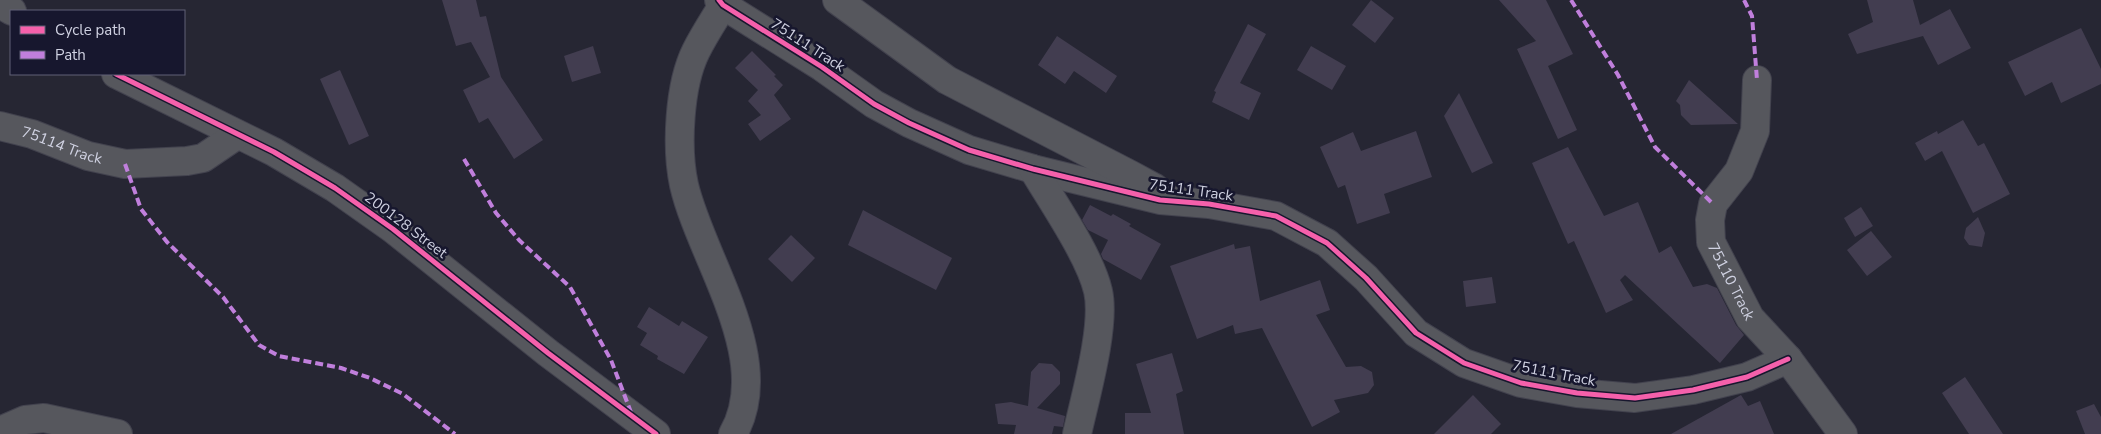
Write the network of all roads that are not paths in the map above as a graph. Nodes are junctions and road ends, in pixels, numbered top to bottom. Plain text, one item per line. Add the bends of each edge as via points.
1 (837, 0) edge
2 (721, 2) edge
3 (118, 75) edge
4 (1757, 80) dead end
5 (0, 126) edge
6 (237, 135) junction
7 (1033, 169) junction
8 (1160, 200) junction
9 (1788, 359) junction
10 (2, 428) edge
11 (118, 434) edge
12 (656, 434) edge
13 (733, 434) edge
14 (1077, 434) edge
15 (1843, 434) edge

1 - 8 street via 947,80 1155,188
2 - 7 street, 75111 Track via 874,104 908,123 969,150
2 - 13 street via 695,52 682,100 680,146 684,185 741,342 746,371 744,397 739,425
3 - 6 street, 200128 Street
4 - 9 street, 75110 Track via 1755,131 1739,171 1713,204 1711,242 1750,318
5 - 6 street, 75114 Track via 32,134 88,156 125,164 204,158
6 - 12 street, 200128 Street via 274,152 335,188 393,229 548,353
7 - 8 street, 75111 Track
7 - 14 street via 1086,262 1098,290 1100,317
8 - 9 street, 75111 Track via 1209,204 1276,216 1327,243 1366,278 1416,333 1464,364 1521,383 1577,393 1635,398 1693,390 1747,377
9 - 15 street, 75110 Track
10 - 11 street via 44,418

